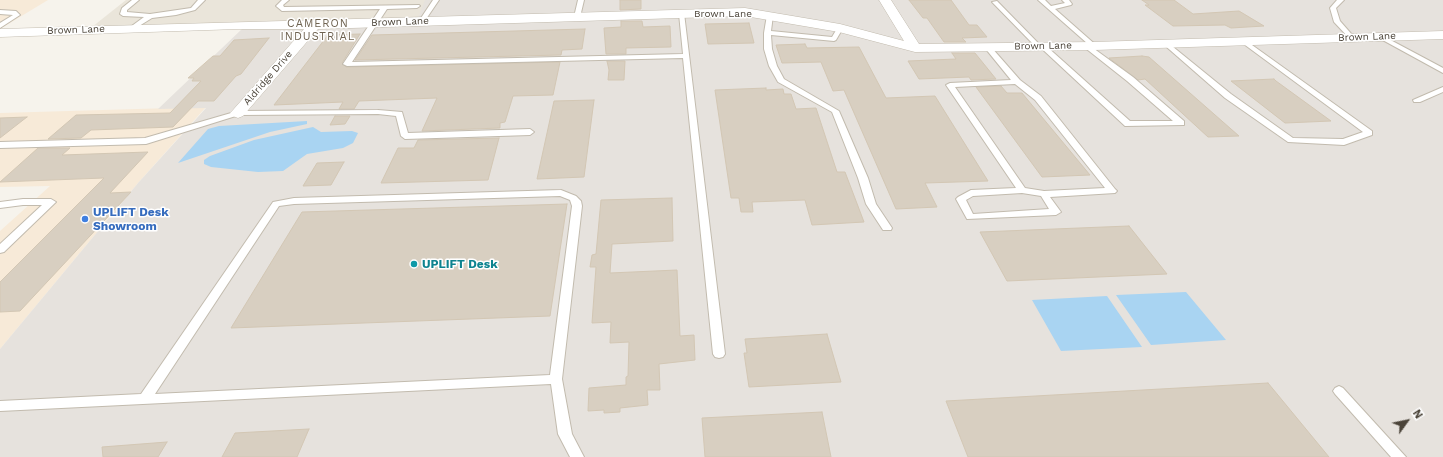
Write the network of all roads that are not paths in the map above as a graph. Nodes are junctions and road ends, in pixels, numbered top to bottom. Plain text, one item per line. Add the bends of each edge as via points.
1 (136, 0) edge
2 (202, 0) edge
3 (286, 0) edge
4 (436, 0) edge
5 (581, 0) edge
6 (885, 0) edge
7 (1041, 0) edge
8 (1065, 0) edge
9 (1341, 0) edge
10 (995, 2) dead end
11 (386, 5) junction
12 (417, 6) dead end
13 (1050, 8) junction
14 (0, 12) edge
15 (682, 14) junction
16 (770, 15) junction
17 (150, 16) junction
18 (577, 17) junction
19 (422, 21) junction
20 (376, 23) junction
21 (314, 25) junction
22 (0, 26) edge
23 (131, 28) junction
24 (840, 28) junction
25 (0, 33) edge
26 (768, 33) junction
27 (1443, 35) edge
28 (1381, 37) junction
29 (1352, 38) junction
30 (1243, 41) junction
31 (1165, 43) junction
32 (1041, 46) junction
33 (1090, 46) junction
34 (915, 48) junction
35 (989, 48) junction
36 (687, 56) junction
37 (1443, 70) edge
38 (1017, 82) junction
39 (1443, 89) edge
40 (1417, 100) dead end
41 (238, 113) junction
42 (530, 132) dead end
43 (0, 145) edge
44 (1022, 190) junction
45 (1044, 194) junction
46 (0, 206) edge
47 (887, 228) dead end
48 (0, 250) edge
49 (719, 354) dead end
50 (556, 379) junction
51 (1339, 391) dead end
52 (145, 399) junction
53 (0, 406) edge
54 (578, 457) edge
55 (1399, 457) edge

1 - 17 lane via 124,9 123,14
2 - 17 lane via 193,9
3 - 11 lane via 279,6 282,9
4 - 19 lane
5 - 18 lane
6 - 34 street
7 - 13 lane
8 - 13 lane via 1070,4
9 - 29 lane via 1333,8 1337,22
10 - 32 lane
11 - 12 lane
11 - 20 lane
13 - 33 lane
14 - 22 lane via 16,12 17,15
15 - 16 street, Brown Lane via 745,12
15 - 18 street, Brown Lane
15 - 36 lane
16 - 24 street, Brown Lane
16 - 26 lane
17 - 23 lane
18 - 19 street, Brown Lane
19 - 20 street, Brown Lane
20 - 21 street, Brown Lane
20 - 36 lane via 347,64
21 - 23 street, Brown Lane
21 - 41 street, Aldridge Drive
23 - 25 street, Brown Lane
24 - 26 lane via 834,39
24 - 34 street, Brown Lane
26 - 47 lane via 768,49 781,80 835,111 871,204
27 - 28 street, Brown Lane
28 - 29 street, Brown Lane
28 - 37 lane
29 - 30 street, Brown Lane
30 - 31 street, Brown Lane
30 - 31 lane via 1369,133 1344,142 1291,140 1228,96
31 - 33 street, Brown Lane
32 - 33 street, Brown Lane
32 - 33 lane via 1128,124 1181,123
32 - 35 street, Brown Lane
34 - 35 street, Brown Lane
35 - 38 lane
36 - 49 lane
38 - 44 lane via 950,85
38 - 45 lane via 1038,98 1112,191
39 - 40 lane
41 - 42 lane via 399,114 405,136
41 - 43 lane via 146,141
44 - 45 lane
44 - 45 lane via 971,193 961,199 970,217 1056,212
46 - 48 lane via 24,202 51,202
50 - 52 lane
50 - 52 lane via 577,206 573,198 561,193 294,201 276,204
50 - 54 lane via 565,434
51 - 55 lane
52 - 53 lane

